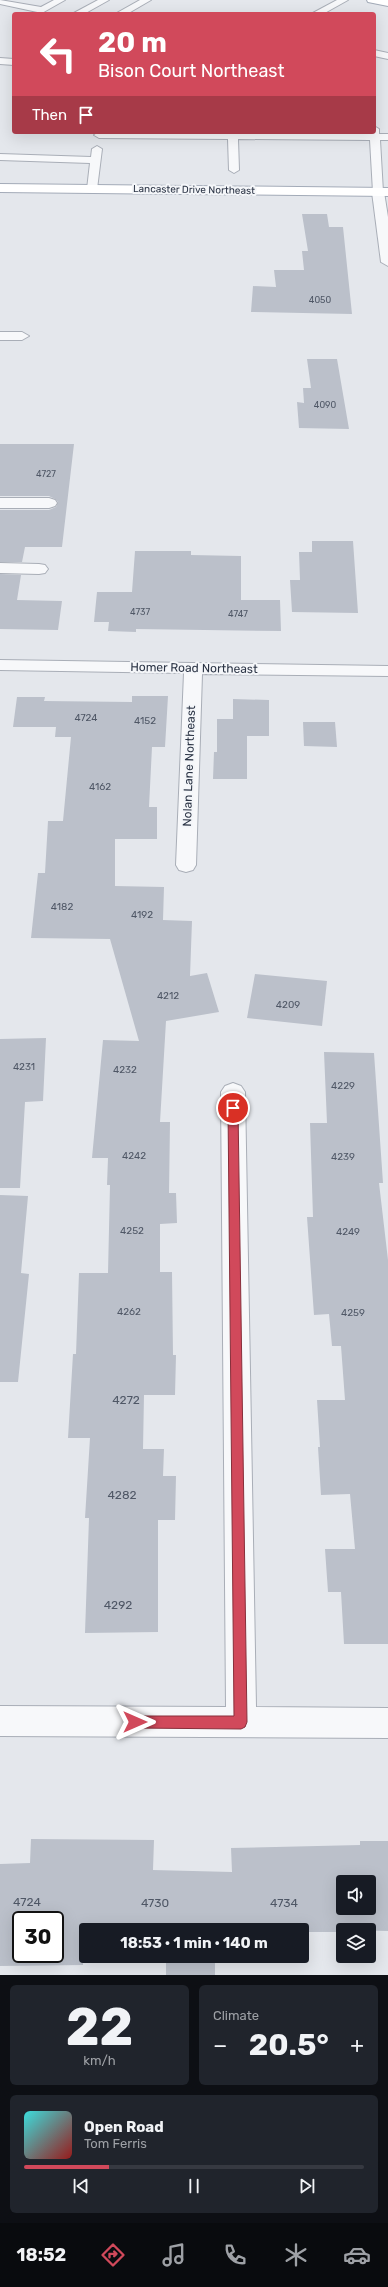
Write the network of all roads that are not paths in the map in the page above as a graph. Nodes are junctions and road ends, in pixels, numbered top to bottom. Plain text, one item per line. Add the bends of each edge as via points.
1 (34, 0) edge
2 (61, 0) edge
3 (105, 0) edge
4 (147, 0) edge
5 (344, 0) edge
6 (372, 0) edge
7 (0, 1) edge
8 (388, 3) edge
9 (23, 6) junction
10 (42, 10) junction
11 (50, 12) edge
12 (81, 12) edge
13 (124, 12) edge
14 (320, 12) edge
15 (376, 53) edge
16 (388, 56) edge
17 (0, 61) edge
18 (12, 62) edge
19 (99, 134) edge
20 (144, 134) edge
21 (327, 134) edge
22 (374, 134) edge
23 (376, 134) edge
24 (233, 136) junction
25 (388, 137) edge
26 (0, 157) edge
27 (96, 160) junction
28 (234, 170) dead end
29 (0, 188) edge
30 (92, 189) junction
31 (383, 192) edge
32 (388, 262) edge
33 (0, 336) edge
34 (22, 336) dead end
35 (0, 503) edge
36 (49, 503) dead end
37 (0, 568) edge
38 (39, 569) dead end
39 (0, 665) edge
40 (192, 668) junction
41 (388, 671) edge
42 (186, 865) dead end
43 (233, 1092) dead end
44 (0, 1721) edge
45 (241, 1722) junction
46 (388, 1722) edge

1 - 9 lane
2 - 10 lane
3 - 12 lane
4 - 13 lane
5 - 14 lane
6 - 8 main road
7 - 9 lane
9 - 10 lane
10 - 11 lane
15 - 16 lane
17 - 18 lane
19 - 27 lane
20 - 24 lane
21 - 24 lane
22 - 31 lane
23 - 25 lane
24 - 28 lane
26 - 27 lane
27 - 30 lane
29 - 30 main road, Lancaster Drive Northeast
30 - 31 main road, Lancaster Drive Northeast
31 - 32 street
33 - 34 street
35 - 36 street
37 - 38 street
39 - 40 street, Homer Road Northeast
40 - 41 street, Homer Road Northeast
40 - 42 street, Nolan Lane Northeast
43 - 45 street
44 - 45 street
45 - 46 street

